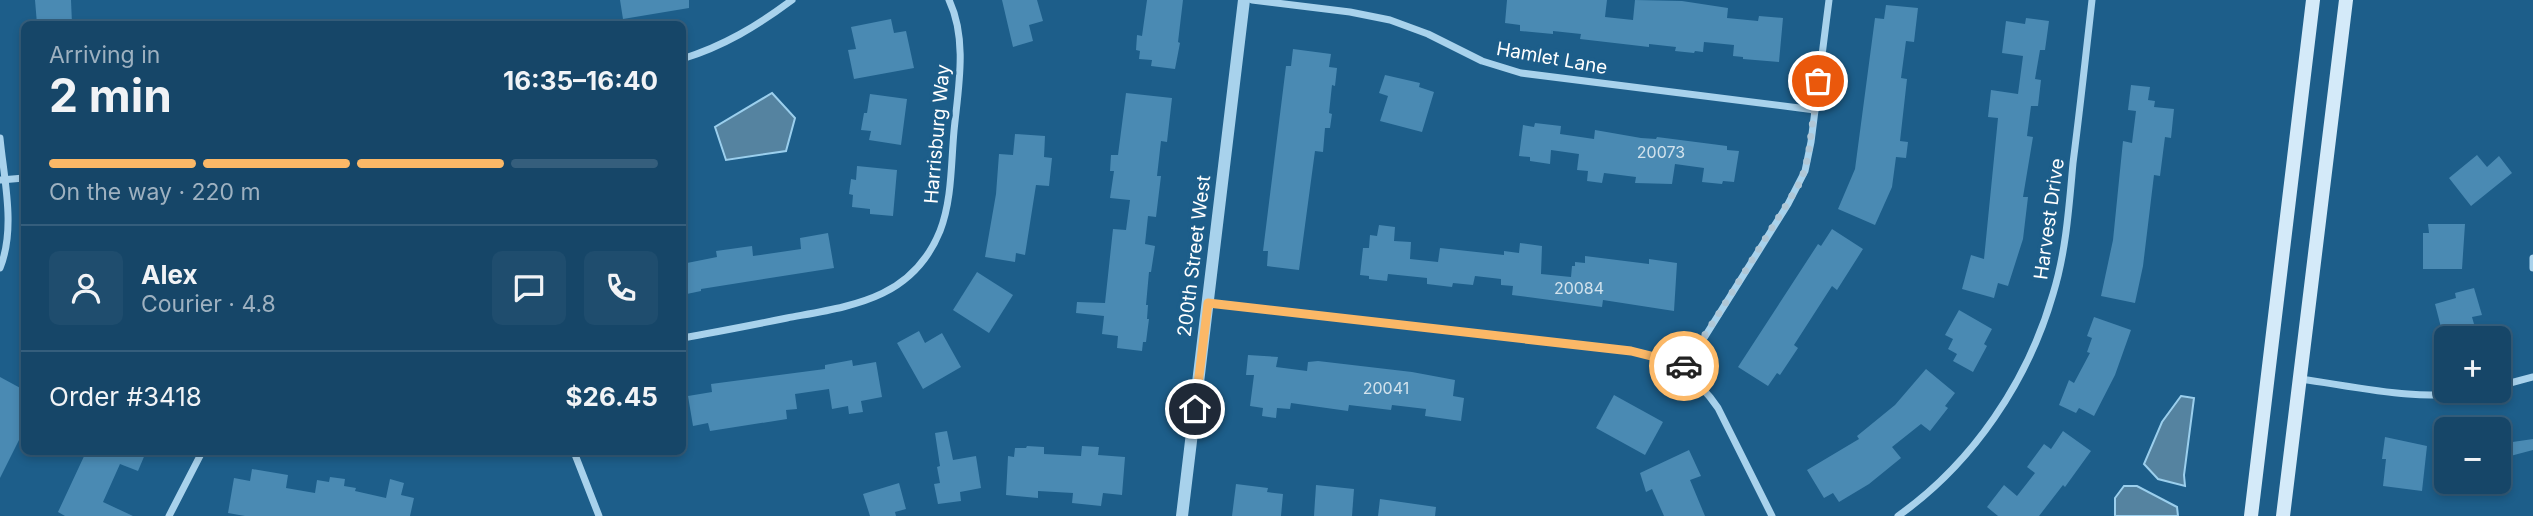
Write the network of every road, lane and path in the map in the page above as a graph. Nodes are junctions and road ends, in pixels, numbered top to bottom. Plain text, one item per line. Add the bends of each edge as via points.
1 (792, 0) edge
2 (949, 0) edge
3 (1244, 0) edge
4 (1252, 0) edge
5 (1829, 0) edge
6 (2092, 0) edge
7 (2313, 0) edge
8 (2346, 0) edge
9 (686, 58) edge
10 (1815, 110) junction
11 (0, 138) edge
12 (21, 178) edge
13 (2, 180) edge
14 (2533, 258) edge
15 (0, 268) edge
16 (2533, 268) edge
17 (1208, 303) junction
18 (686, 337) edge
19 (1681, 370) junction
20 (2533, 377) edge
21 (2301, 379) junction
22 (2511, 383) edge
23 (2434, 394) edge
24 (200, 455) edge
25 (575, 455) edge
26 (169, 516) edge
27 (599, 516) edge
28 (1182, 516) edge
29 (1772, 516) edge
30 (1898, 516) edge
31 (2251, 516) edge
32 (2283, 516) edge

1 - 9 street via 729,42
2 - 18 street, Harrisburg Way via 960,34 960,67 948,201 940,231 925,258 891,290 863,303
3 - 17 street, 200th Street West
4 - 10 street, Hamlet Lane via 1390,20 1482,61 1521,73
5 - 10 street
6 - 30 street, Harvest Drive via 2061,262 2042,330 1987,427 1945,476
7 - 31 main road
8 - 21 main road
10 - 19 street via 1801,181
11 - 13 street
12 - 13 street
13 - 15 street via 8,219
14 - 16 street
17 - 19 street via 1631,351
17 - 28 street, 200th Street West
19 - 29 street via 1708,392 1718,408
20 - 22 street
21 - 23 street
21 - 32 main road
24 - 26 street
25 - 27 street

